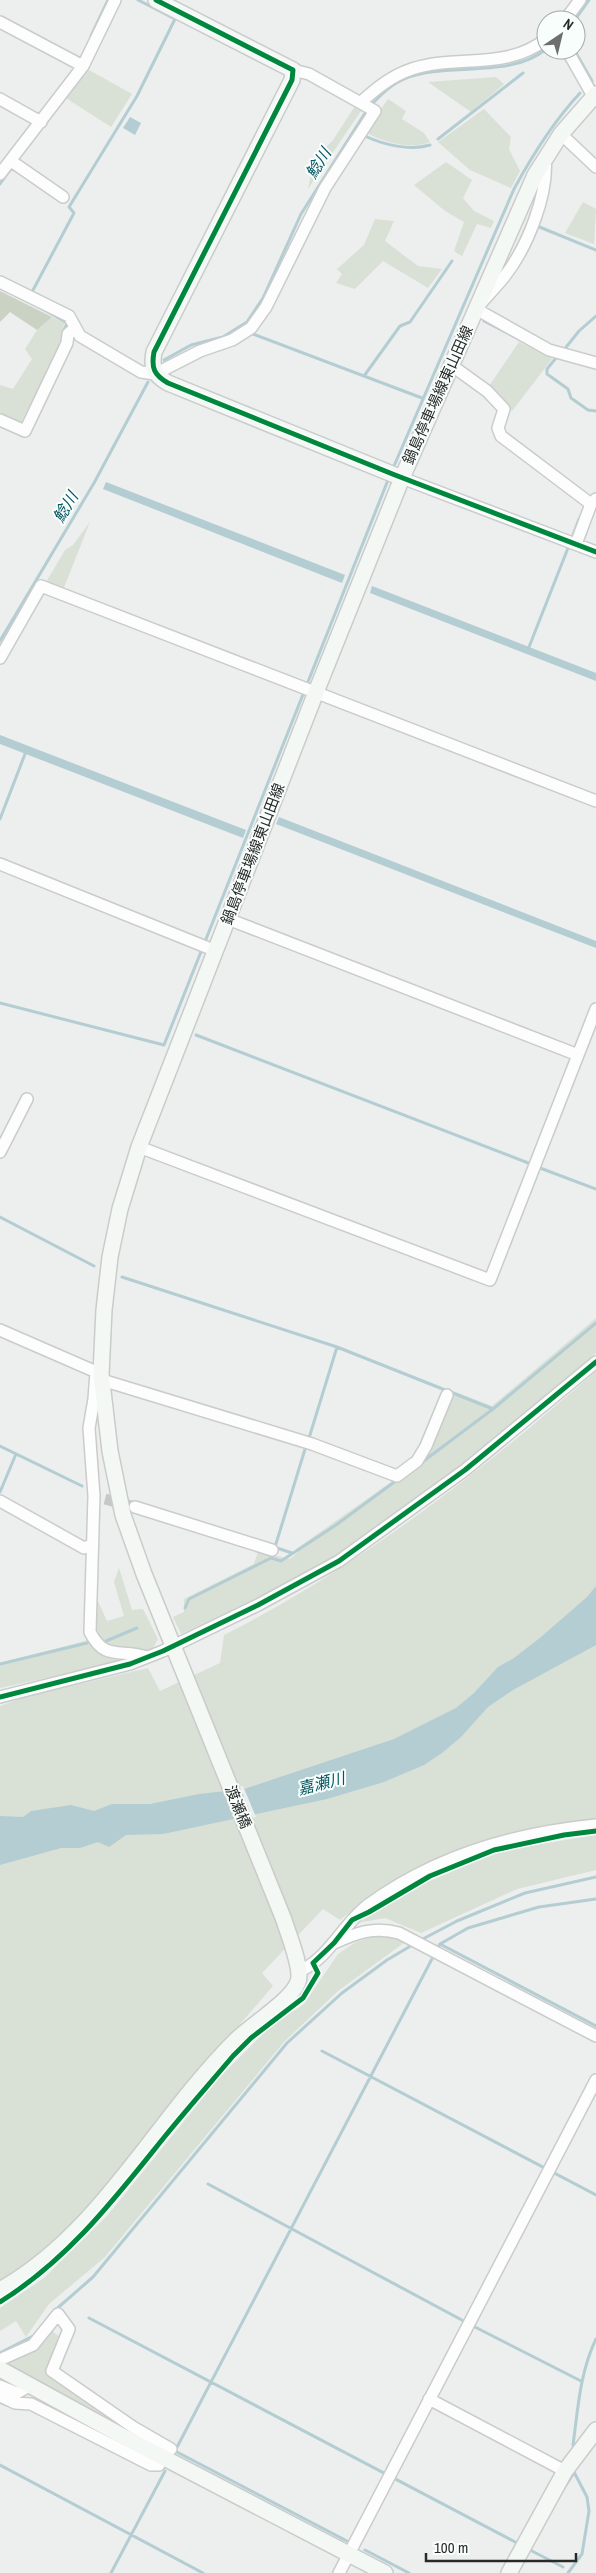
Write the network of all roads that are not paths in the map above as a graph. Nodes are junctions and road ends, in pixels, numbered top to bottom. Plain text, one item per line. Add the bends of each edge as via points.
1 (115, 0) edge
2 (156, 0) edge
3 (0, 22) edge
4 (536, 45) edge
5 (573, 60) edge
6 (83, 66) junction
7 (294, 70) junction
8 (595, 95) edge
9 (0, 99) edge
10 (361, 102) junction
11 (41, 122) junction
12 (561, 134) junction
13 (10, 161) junction
14 (596, 167) edge
15 (0, 174) edge
16 (63, 197) dead end
17 (0, 282) edge
18 (476, 309) junction
19 (75, 328) junction
20 (596, 363) edge
21 (451, 365) junction
22 (155, 374) junction
23 (0, 420) edge
24 (402, 478) junction
25 (594, 501) edge
26 (576, 544) junction
27 (596, 552) edge
28 (0, 658) edge
29 (308, 689) junction
30 (596, 801) edge
31 (0, 864) edge
32 (228, 919) junction
33 (207, 948) junction
34 (596, 1009) edge
35 (578, 1055) junction
36 (27, 1099) dead end
37 (139, 1146) junction
38 (0, 1152) edge
39 (0, 1330) edge
40 (596, 1362) edge
41 (100, 1376) junction
42 (447, 1395) dead end
43 (0, 1501) edge
44 (135, 1507) tunnel mouth
45 (90, 1545) junction
46 (272, 1550) dead end
47 (174, 1650) junction
48 (146, 1657) junction
49 (0, 1696) edge
50 (596, 1825) edge
51 (334, 1942) junction
52 (298, 1967) junction
53 (596, 2036) edge
54 (596, 2080) edge
55 (0, 2290) edge
56 (2, 2363) edge
57 (0, 2386) edge
58 (29, 2386) junction
59 (0, 2396) edge
60 (432, 2401) junction
61 (596, 2430) edge
62 (171, 2449) dead end
63 (159, 2465) dead end
64 (565, 2471) junction
65 (349, 2554) junction
66 (339, 2573) edge
67 (386, 2573) edge
68 (509, 2573) edge

1 - 6 street
2 - 7 main road
3 - 6 street
4 - 10 street via 518,55 497,60 414,68 382,84
5 - 8 street
6 - 11 street
7 - 10 street
7 - 22 main road via 292,80 154,352 151,366
8 - 12 main road, 鍋島停車場線東山田線
9 - 11 street
10 - 22 street via 375,111 325,188 266,307 251,328 232,340 200,351
11 - 13 street
12 - 14 street
12 - 18 main road, 鍋島停車場線東山田線 via 523,200
13 - 15 street
13 - 16 street
17 - 19 street via 69,316
18 - 20 street via 549,350
18 - 21 main road, 鍋島停車場線東山田線
19 - 22 street via 80,336 141,372
19 - 23 street via 68,334 67,343 25,431
21 - 24 main road, 鍋島停車場線東山田線
21 - 25 street via 487,391 504,409 498,428 501,436
22 - 24 main road via 168,383
24 - 26 street
24 - 29 main road, 鍋島停車場線東山田線
25 - 26 street
26 - 27 street
28 - 29 street via 41,586
29 - 30 street
29 - 32 main road, 鍋島停車場線東山田線
31 - 33 street
32 - 33 main road, 鍋島停車場線東山田線
32 - 35 street
33 - 37 main road, 鍋島停車場線東山田線
34 - 35 street
35 - 37 street via 490,1280
36 - 38 street
37 - 41 main road, 鍋島停車場線東山田線 via 110,1257
39 - 41 street
40 - 47 street via 473,1464 339,1562
41 - 42 street via 312,1444 397,1476 417,1461
41 - 45 street via 89,1428 99,1498
41 - 47 main road, 鍋島停車場線東山田線 via 123,1515
43 - 45 street via 84,1548
44 - 46 street
45 - 48 street via 92,1637 101,1649
47 - 48 street
47 - 52 main road, 渡瀬橋 via 284,1920
48 - 49 street via 130,1664
50 - 51 street via 519,1837 426,1870 368,1906
51 - 52 street via 313,1963
51 - 53 street via 357,1933 387,1929 412,1938
52 - 55 main road via 299,1981 292,1992 235,2041 97,2209 59,2248
54 - 60 street
56 - 58 main road
56 - 62 street via 33,2344 58,2314 69,2329 52,2371 132,2427
57 - 58 street via 17,2393
58 - 65 main road
59 - 63 street via 15,2403 31,2404 151,2465
60 - 64 street
60 - 65 street
61 - 64 main road
64 - 68 main road
65 - 66 street
65 - 67 main road

